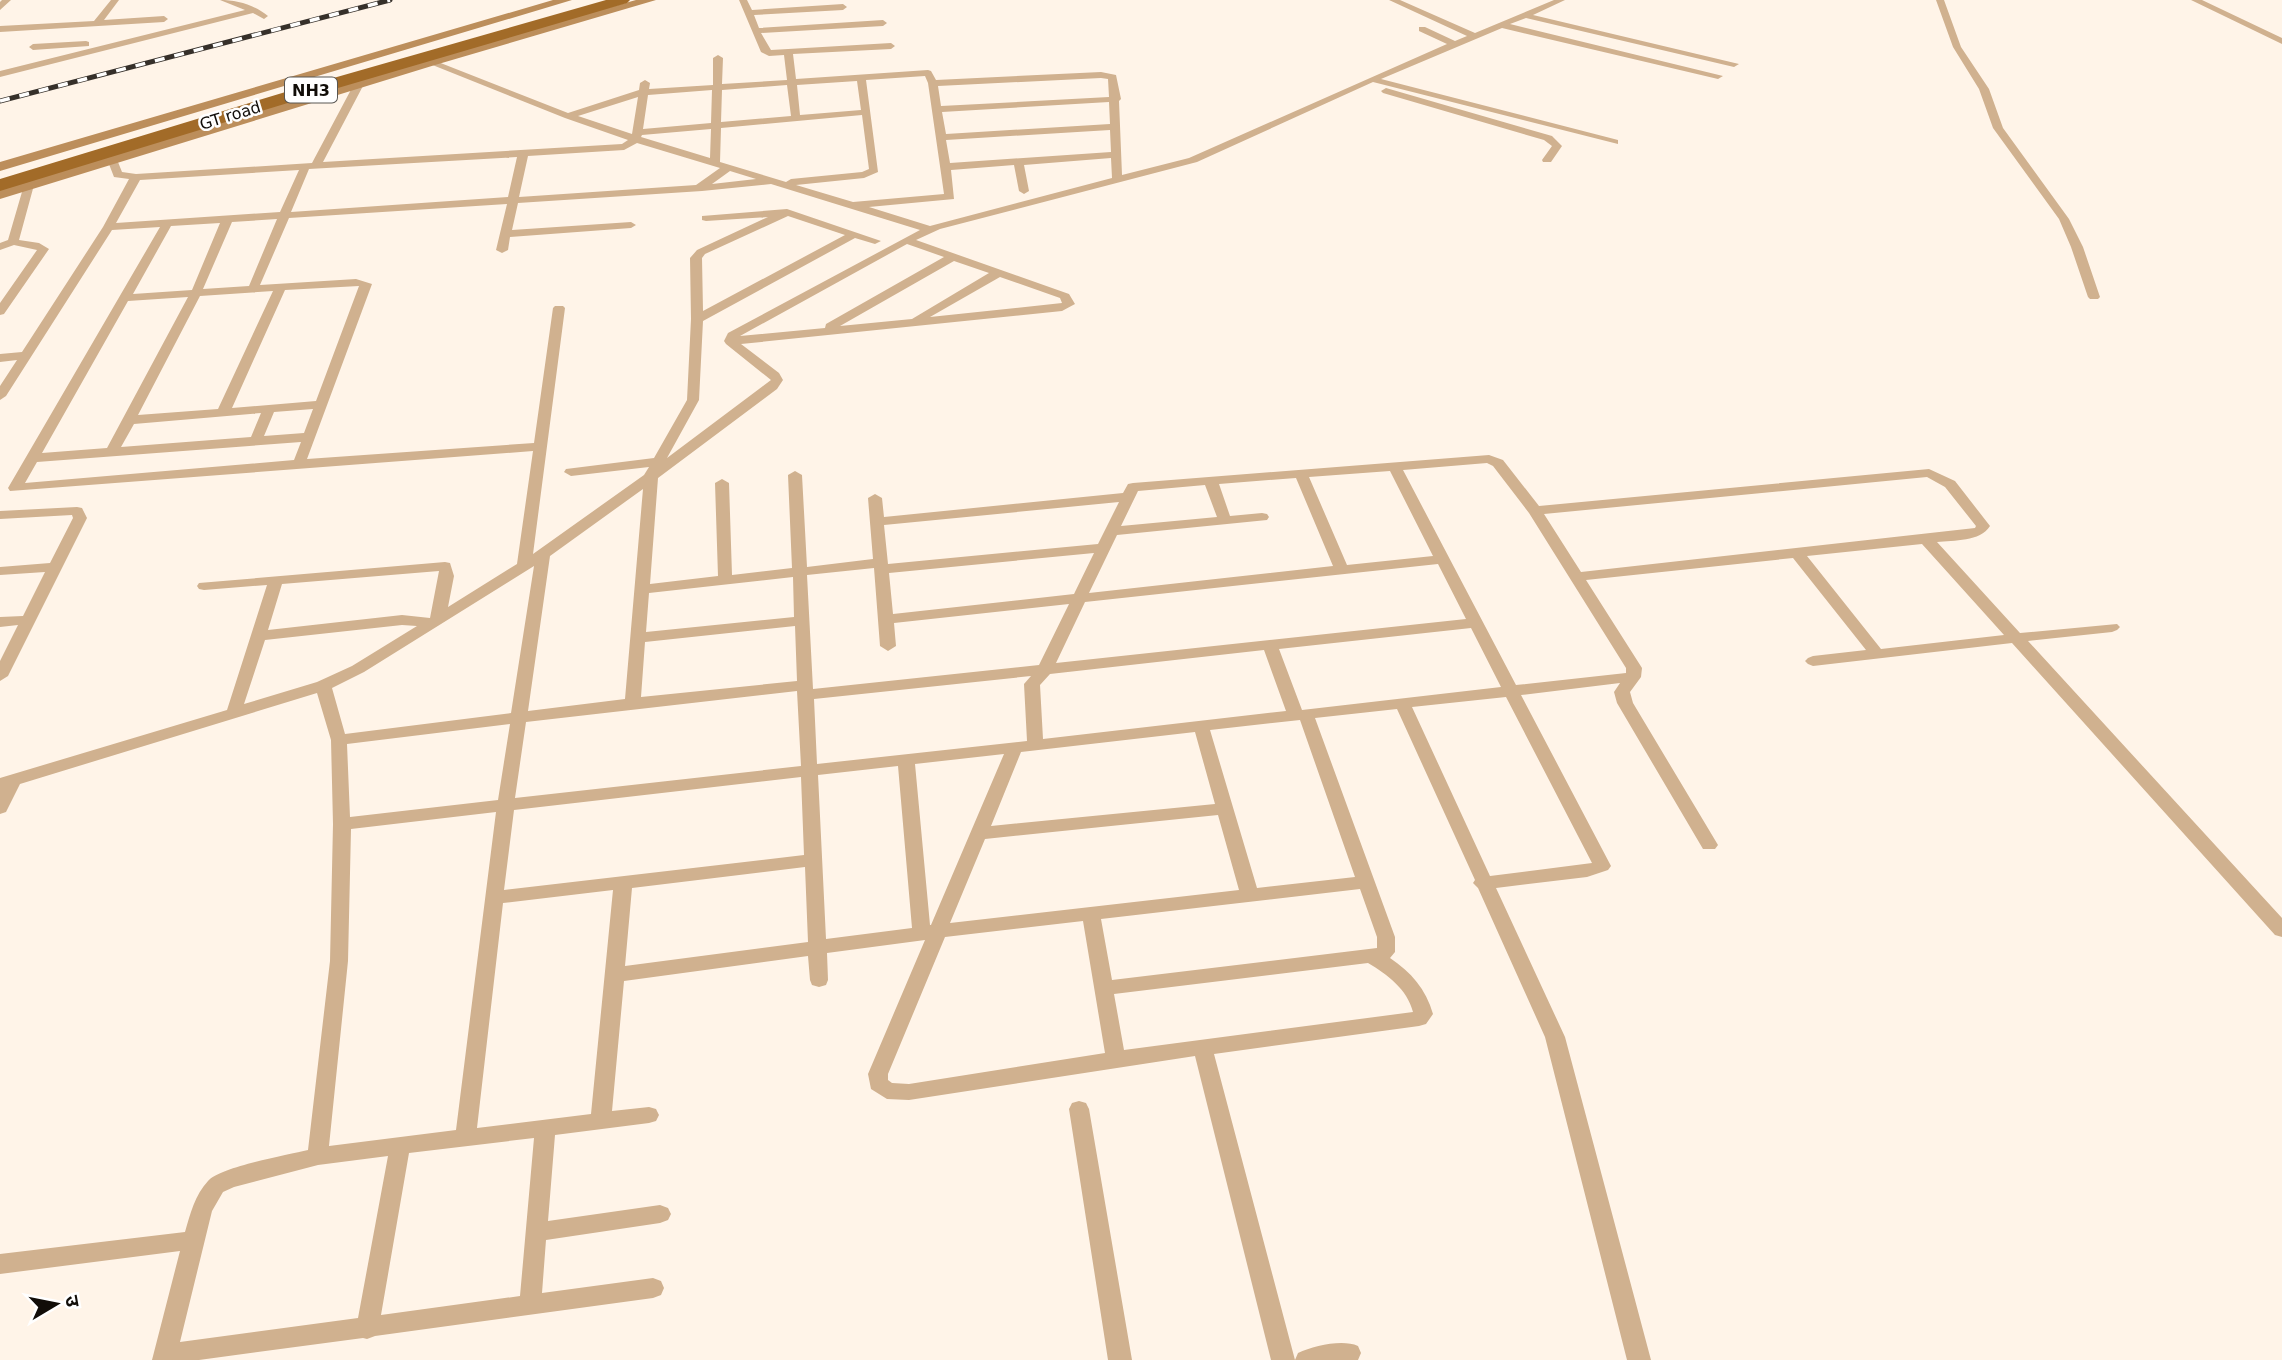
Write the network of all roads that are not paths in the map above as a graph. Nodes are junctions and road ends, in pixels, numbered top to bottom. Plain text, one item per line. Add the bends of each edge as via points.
1 (7, 0) edge
2 (115, 0) edge
3 (128, 0) edge
4 (224, 0) edge
5 (566, 0) edge
6 (590, 0) edge
7 (622, 0) edge
8 (650, 0) edge
9 (743, 0) edge
10 (1393, 0) edge
11 (1560, 0) edge
12 (1940, 0) edge
13 (2196, 0) edge
14 (0, 7) edge
15 (844, 7) dead end
16 (254, 10) junction
17 (748, 13) junction
18 (1524, 15) junction
19 (264, 16) dead end
20 (164, 19) dead end
21 (97, 23) junction
22 (883, 23) dead end
23 (1502, 25) junction
24 (50, 26) junction
25 (0, 29) edge
26 (1422, 29) dead end
27 (756, 31) junction
28 (1475, 36) junction
29 (1622, 38) junction
30 (2282, 41) edge
31 (124, 42) junction
32 (1454, 44) junction
33 (891, 46) dead end
34 (33, 47) junction
35 (1604, 49) junction
36 (788, 52) junction
37 (718, 58) dead end
38 (1715, 60) junction
39 (430, 62) junction
40 (1734, 64) dead end
41 (16, 69) junction
42 (1700, 72) junction
43 (0, 74) edge
44 (861, 76) junction
45 (1718, 76) dead end
46 (1037, 78) junction
47 (1375, 80) junction
48 (791, 81) junction
49 (933, 83) junction
50 (359, 84) junction
51 (717, 86) junction
52 (644, 87) junction
53 (1116, 99) junction
54 (1045, 103) junction
55 (1006, 105) junction
56 (936, 109) junction
57 (866, 112) junction
58 (568, 116) junction
59 (796, 118) junction
60 (716, 126) junction
61 (1116, 127) junction
62 (1014, 132) junction
63 (637, 135) junction
64 (940, 137) junction
65 (1614, 142) dead end
66 (523, 154) junction
67 (1117, 156) junction
68 (112, 159) junction
69 (1547, 160) dead end
70 (1018, 162) junction
71 (715, 163) junction
72 (730, 166) junction
73 (0, 167) edge
74 (310, 167) junction
75 (944, 167) junction
76 (0, 174) edge
77 (136, 177) junction
78 (1117, 181) junction
79 (780, 182) junction
80 (0, 185) edge
81 (29, 185) junction
82 (699, 188) junction
83 (1024, 191) dead end
84 (0, 194) edge
85 (511, 201) junction
86 (854, 205) junction
87 (787, 212) junction
88 (285, 217) junction
89 (706, 218) dead end
90 (227, 220) junction
91 (167, 224) junction
92 (631, 225) dead end
93 (108, 227) junction
94 (929, 229) junction
95 (505, 234) junction
96 (855, 234) junction
97 (875, 240) dead end
98 (905, 240) junction
99 (13, 242) junction
100 (0, 247) edge
101 (502, 250) dead end
102 (952, 257) junction
103 (998, 273) junction
104 (281, 287) junction
105 (253, 289) junction
106 (196, 293) junction
107 (2094, 297) dead end
108 (125, 298) junction
109 (559, 308) dead end
110 (0, 311) edge
111 (697, 319) junction
112 (912, 322) junction
113 (823, 331) junction
114 (730, 341) junction
115 (26, 355) junction
116 (0, 358) edge
117 (0, 396) edge
118 (319, 405) junction
119 (269, 409) junction
120 (224, 411) junction
121 (129, 420) junction
122 (309, 437) junction
123 (256, 441) junction
124 (542, 446) junction
125 (112, 452) junction
126 (32, 458) junction
127 (299, 464) junction
128 (1394, 466) junction
129 (654, 469) junction
130 (571, 472) dead end
131 (1301, 474) junction
132 (795, 475) dead end
133 (1212, 482) junction
134 (722, 483) dead end
135 (1128, 497) junction
136 (875, 498) dead end
137 (1535, 511) junction
138 (0, 515) edge
139 (1262, 517) dead end
140 (1225, 520) junction
141 (877, 522) junction
142 (1113, 531) junction
143 (1926, 539) junction
144 (1104, 548) junction
145 (1797, 553) junction
146 (543, 555) junction
147 (1442, 559) junction
148 (524, 566) junction
149 (881, 566) junction
150 (57, 567) junction
151 (1341, 568) junction
152 (0, 571) edge
153 (801, 571) junction
154 (1576, 577) junction
155 (725, 579) junction
156 (276, 580) junction
157 (204, 586) dead end
158 (641, 589) junction
159 (1081, 598) junction
160 (886, 619) junction
161 (30, 620) junction
162 (437, 621) junction
163 (802, 621) junction
164 (0, 622) edge
165 (1476, 623) junction
166 (2112, 627) dead end
167 (257, 636) junction
168 (638, 638) junction
169 (2016, 638) junction
170 (888, 646) dead end
171 (1270, 646) junction
172 (1877, 654) junction
173 (1813, 661) dead end
174 (1045, 669) junction
175 (0, 676) edge
176 (1633, 677) junction
177 (323, 686) junction
178 (805, 690) junction
179 (1513, 691) junction
180 (633, 702) junction
181 (1403, 704) junction
182 (234, 712) junction
183 (1301, 715) junction
184 (520, 716) junction
185 (1201, 726) junction
186 (339, 740) junction
187 (1035, 745) junction
188 (1015, 747) junction
189 (906, 758) junction
190 (809, 769) junction
191 (7, 783) edge
192 (506, 804) junction
193 (0, 808) edge
194 (1223, 809) junction
195 (342, 824) junction
196 (980, 833) junction
197 (1709, 845) dead end
198 (813, 860) junction
199 (1368, 882) junction
200 (1482, 883) junction
201 (622, 884) junction
202 (1250, 896) junction
203 (494, 898) junction
204 (1091, 914) junction
205 (2282, 930) edge
206 (931, 932) junction
207 (819, 947) junction
208 (1371, 956) junction
209 (613, 975) junction
210 (819, 981) dead end
211 (1104, 988) junction
212 (1203, 1048) junction
213 (1116, 1059) junction
214 (1079, 1109) dead end
215 (649, 1115) dead end
216 (601, 1121) junction
217 (545, 1129) junction
218 (465, 1138) junction
219 (400, 1146) junction
220 (318, 1156) junction
221 (660, 1214) dead end
222 (536, 1232) junction
223 (194, 1240) junction
224 (0, 1264) edge
225 (653, 1288) dead end
226 (530, 1305) junction
227 (367, 1329) junction
228 (1350, 1353) dead end
229 (165, 1357) edge
230 (1120, 1360) edge
231 (1283, 1360) edge
232 (1306, 1360) edge
233 (1639, 1360) edge

1 - 14 street
2 - 3 street
2 - 21 street
4 - 16 street
5 - 73 main road
6 - 76 highway, GT road / NH3
7 - 80 highway, GT road / NH3
8 - 39 main road
9 - 17 street
10 - 28 street
11 - 18 street
12 - 107 street via 1957,47 1984,89 1998,128 2064,219
13 - 30 street
15 - 17 street
16 - 19 street
16 - 31 street
17 - 27 street
18 - 23 street
18 - 29 street
20 - 21 street
21 - 24 street
22 - 27 street
23 - 28 street
23 - 35 street
24 - 25 street
24 - 34 street
26 - 32 street
27 - 36 street via 764,50
28 - 32 street
29 - 35 street
29 - 38 street
31 - 34 street
31 - 41 street
32 - 47 street
33 - 36 street
34 - 41 street
35 - 42 street
36 - 48 street
37 - 51 street
38 - 40 street
38 - 42 street
39 - 50 main road
39 - 58 street
41 - 43 street
42 - 45 street
44 - 48 street
44 - 49 street via 925,72
44 - 57 street
46 - 49 street
46 - 53 street via 1108,75 1114,79
46 - 54 street
47 - 65 street
47 - 69 street via 1388,93 1548,138 1557,146
47 - 78 street via 1193,160
48 - 51 street
48 - 59 street
49 - 56 street
50 - 68 main road
50 - 74 street
51 - 52 street
51 - 60 street
52 - 58 street
52 - 63 street
53 - 54 street
53 - 61 street
54 - 55 street
55 - 56 street
55 - 62 street
56 - 64 street
57 - 59 street
57 - 79 street via 872,172
58 - 63 street
59 - 60 street
60 - 63 street
60 - 71 street
61 - 62 street
61 - 67 street
62 - 64 street
63 - 66 street via 624,147
63 - 71 street
64 - 75 street
66 - 74 street
66 - 85 street
67 - 70 street
67 - 78 street
68 - 77 street via 118,175
68 - 81 main road
70 - 75 street
70 - 83 street
71 - 72 street
72 - 79 street
72 - 82 street
74 - 77 street
74 - 88 street
75 - 86 street via 948,198
77 - 93 street
78 - 94 street
79 - 82 street
79 - 86 street
81 - 84 main road
81 - 99 street
82 - 85 street
85 - 88 street
85 - 95 street
86 - 94 street
87 - 89 street
87 - 96 street
87 - 111 street via 698,254
88 - 90 street
88 - 105 street
90 - 91 street
90 - 106 street
91 - 93 street
91 - 108 street
92 - 95 street
93 - 115 street
94 - 98 street
95 - 101 street
96 - 97 street
96 - 111 street
98 - 102 street
98 - 114 street
99 - 100 street
99 - 110 street via 43,249
102 - 103 street
102 - 113 street
103 - 112 street
103 - 112 street via 1065,296 1069,304
104 - 105 street
104 - 118 street via 366,284
104 - 120 street
105 - 106 street
106 - 108 street
106 - 121 street
108 - 126 street
109 - 124 street
111 - 129 street via 693,400
112 - 113 street
113 - 114 street
114 - 129 street via 775,376 776,383
115 - 116 street
115 - 117 street
118 - 119 street
118 - 122 street
119 - 120 street
119 - 123 street
120 - 121 street
121 - 125 street
122 - 123 street
122 - 127 street
123 - 125 street
124 - 127 street
124 - 148 street
125 - 126 street
126 - 127 street via 15,488
128 - 131 street
128 - 137 street via 1494,460
128 - 147 street
129 - 130 street
129 - 146 street
129 - 158 street
131 - 133 street
131 - 151 street
132 - 153 street
133 - 135 street via 1138,485
133 - 140 street
134 - 155 street
135 - 141 street
135 - 142 street
136 - 141 street
137 - 143 street via 1929,473 1950,484 1983,526 1971,534
137 - 154 street
138 - 150 street via 80,513
139 - 140 street
140 - 142 street
141 - 149 street
142 - 144 street
143 - 145 street
143 - 169 street
144 - 149 street
144 - 159 street
145 - 154 street
145 - 172 street
146 - 148 street
146 - 184 street
147 - 151 street
147 - 165 street
148 - 162 street
149 - 153 street
149 - 160 street
150 - 152 street
150 - 161 street
151 - 159 street
153 - 155 street
153 - 163 street
154 - 176 street via 1634,668
155 - 158 street
156 - 157 street
156 - 162 street via 445,566
156 - 167 street
158 - 168 street
159 - 160 street
159 - 174 street
160 - 170 street
161 - 164 street
161 - 175 street
162 - 167 street via 402,620
162 - 177 street
163 - 168 street
163 - 178 street
165 - 171 street
165 - 179 street
166 - 169 street
167 - 182 street
168 - 180 street
169 - 172 street
169 - 205 street
171 - 174 street
171 - 183 street
172 - 173 street
174 - 178 street
174 - 187 street via 1032,684
176 - 179 street
176 - 197 street via 1622,692 1625,703
177 - 182 street
177 - 186 street
178 - 180 street
178 - 190 street
179 - 181 street
179 - 200 street via 1602,866
180 - 184 street
181 - 183 street
181 - 200 street
182 - 191 street
183 - 185 street
183 - 199 street
184 - 186 street
184 - 192 street
185 - 187 street
185 - 194 street
186 - 195 street
187 - 188 street
188 - 189 street
188 - 196 street
189 - 190 street
189 - 206 street
190 - 192 street
190 - 198 street
191 - 193 street
192 - 195 street
192 - 203 street
194 - 196 street
194 - 202 street
195 - 220 street via 339,961
196 - 206 street
198 - 201 street
198 - 207 street
199 - 202 street
199 - 208 street via 1387,946 1386,952
200 - 233 street via 1555,1037
201 - 203 street
201 - 209 street
202 - 204 street
203 - 218 street
204 - 206 street
204 - 211 street
206 - 207 street
206 - 213 street via 878,1074 878,1083 887,1091 909,1092
207 - 209 street
207 - 210 street
208 - 211 street
208 - 212 street via 1403,977 1422,1006 1419,1019
209 - 216 street
211 - 213 street
212 - 213 street
212 - 231 street
214 - 230 street
215 - 216 street
216 - 217 street
217 - 218 street
217 - 222 street
218 - 219 street
219 - 220 street
219 - 227 street
220 - 223 street via 216,1186 202,1209
221 - 222 street
222 - 226 street
223 - 224 street
223 - 229 street
225 - 226 street
226 - 227 street
227 - 229 street
228 - 232 street

